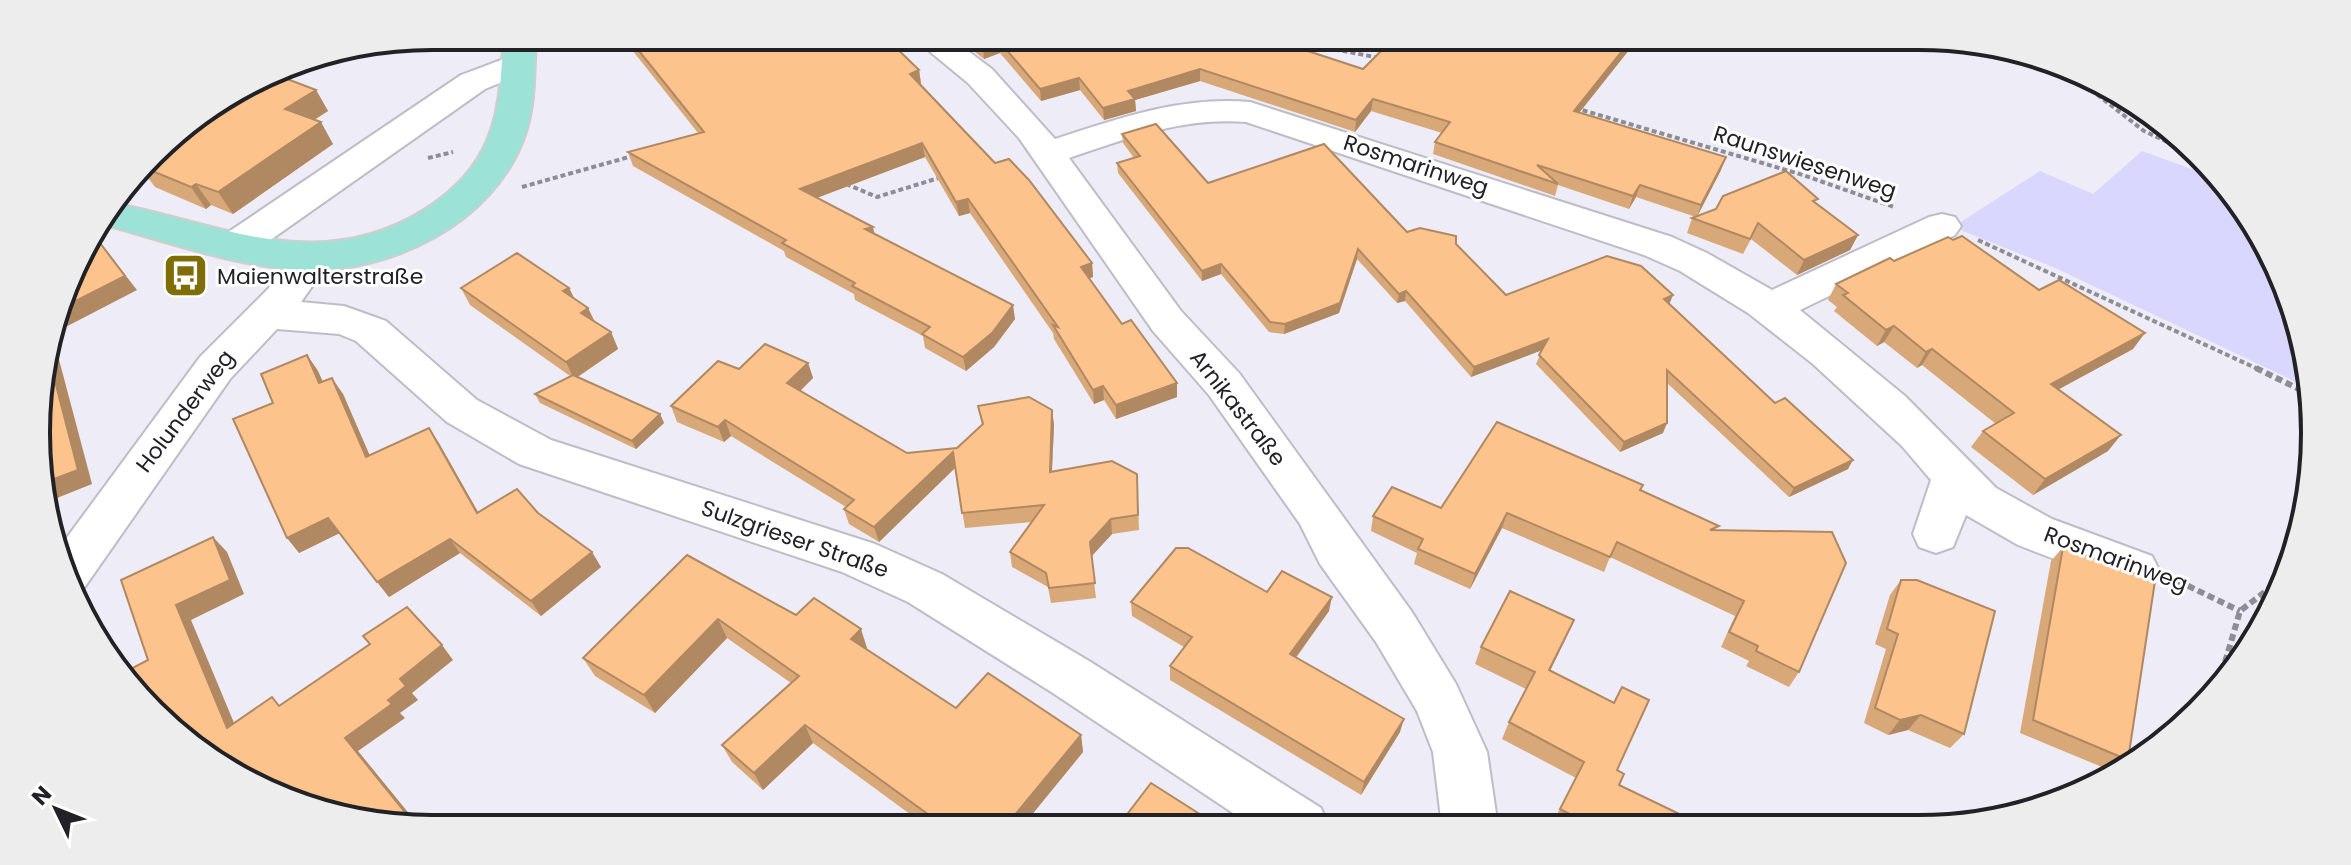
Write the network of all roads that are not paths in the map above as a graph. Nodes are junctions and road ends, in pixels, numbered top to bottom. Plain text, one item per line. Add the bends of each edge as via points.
1 (519, 50) edge
2 (946, 50) edge
3 (1047, 153) junction
4 (117, 216) edge
5 (1942, 226) road end
6 (238, 244) junction
7 (313, 258) junction
8 (1770, 308) junction
9 (267, 314) junction
10 (1955, 478) junction
11 (1936, 534) dead end
12 (74, 565) edge
13 (2135, 570) edge
14 (1283, 815) edge
15 (1469, 815) edge

1 - 6 street
1 - 7 main road via 506,139 481,179 457,204 378,246
2 - 3 street, Arnikastraße via 1015,111
3 - 8 street, Rosmarinweg via 1184,112 1216,108 1262,114 1658,246 1721,274
3 - 15 street, Arnikastraße via 1167,321 1258,429 1394,627 1451,726
4 - 6 main road
5 - 8 street
6 - 7 main road
7 - 9 street, Holunderweg
8 - 10 street, Rosmarinweg via 1916,432
9 - 12 street, Holunderweg via 215,368
9 - 14 street, Sulzgrieser Straße via 356,323 462,411 535,452 777,529 901,576 1060,669
10 - 11 street
10 - 13 street, Rosmarinweg via 2008,518

